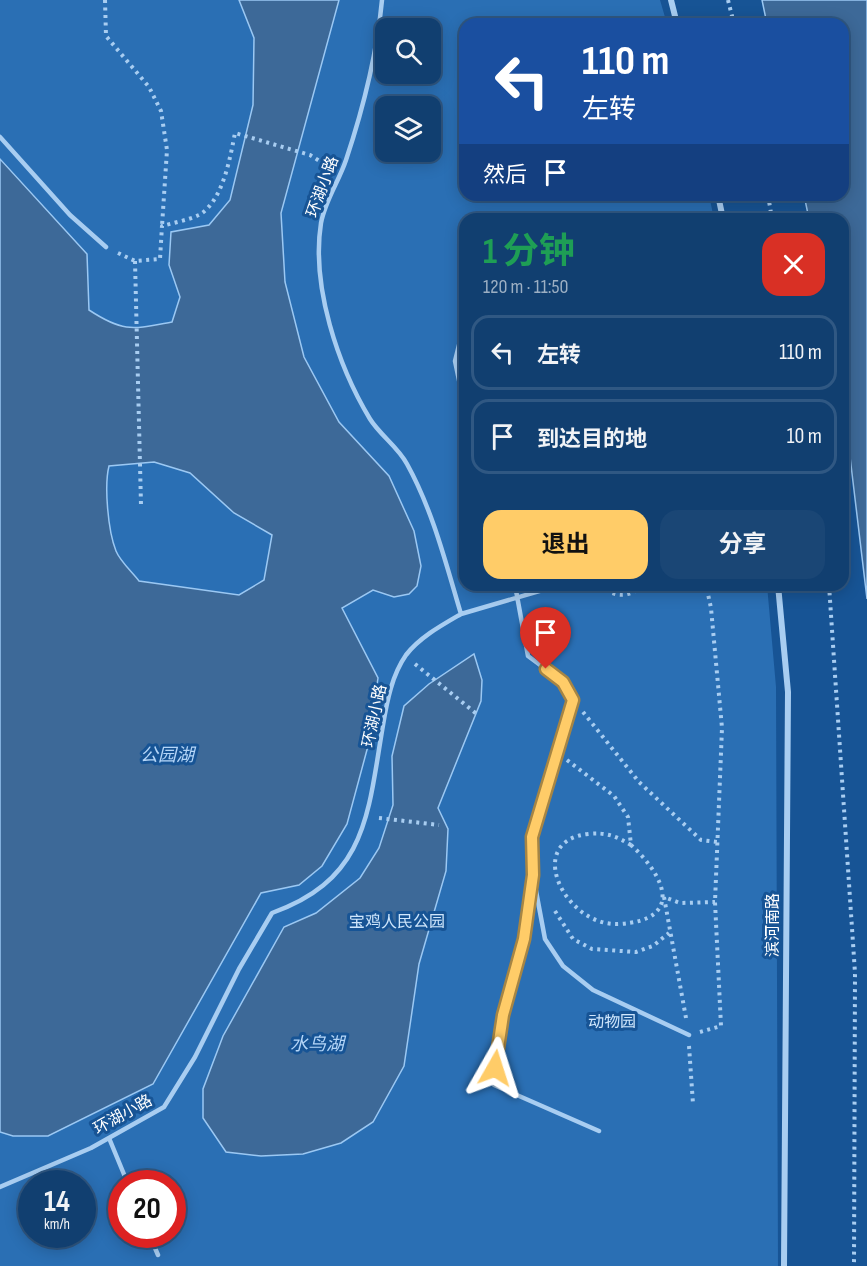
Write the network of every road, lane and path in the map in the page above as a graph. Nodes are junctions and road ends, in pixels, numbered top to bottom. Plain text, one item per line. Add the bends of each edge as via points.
1 (105, 0) edge
2 (382, 0) edge
3 (671, 0) edge
4 (728, 0) edge
5 (676, 18) edge
6 (732, 18) edge
7 (0, 137) edge
8 (339, 173) junction
9 (162, 226) junction
10 (106, 247) joint
11 (135, 261) junction
12 (459, 345) edge
13 (459, 380) edge
14 (141, 505) dead end
15 (516, 591) edge
16 (540, 591) edge
17 (609, 591) edge
18 (636, 591) edge
19 (707, 591) edge
20 (779, 591) edge
21 (829, 591) edge
22 (517, 598) junction
23 (461, 614) junction
24 (429, 677) dead end
25 (573, 700) junction
26 (478, 715) dead end
27 (557, 753) junction
28 (367, 817) junction
29 (439, 825) dead end
30 (717, 842) junction
31 (631, 844) junction
32 (533, 875) junction
33 (664, 897) junction
34 (715, 902) junction
35 (669, 933) junction
36 (573, 939) dead end
37 (689, 1035) junction
38 (693, 1104) dead end
39 (599, 1131) dead end
40 (109, 1138) junction
41 (122, 1170) edge
42 (0, 1187) edge
43 (155, 1248) edge
44 (158, 1255) dead end
45 (784, 1266) edge
46 (854, 1266) edge

1 - 9 path via 106,36 149,87 161,111 167,150
2 - 8 lane, 环湖小路 via 379,32 346,162
3 - 5 street
4 - 6 path
7 - 10 lane via 70,215
8 - 9 path via 310,154 236,133 226,173 210,205 198,215
8 - 23 lane, 环湖小路 via 321,222 320,263 344,371 371,421 406,462 426,503
9 - 11 path via 160,259
10 - 11 path
11 - 14 path
12 - 13 lane via 455,361
15 - 22 lane
16 - 22 lane
17 - 18 path via 624,595
19 - 30 path via 722,728
20 - 45 street, 滨河南路 via 788,692
21 - 46 path via 855,973
22 - 23 lane
22 - 25 lane via 528,656 563,682
23 - 28 lane, 环湖小路 via 431,632 406,656 388,692
24 - 26 path
25 - 27 lane
25 - 30 path via 639,782 701,840
27 - 31 path via 614,796 628,817
27 - 32 lane via 532,837
28 - 29 path
28 - 40 lane, 环湖小路 via 347,859 326,884 272,913 164,1107
30 - 34 path
31 - 33 path via 656,869
31 - 33 path via 614,834 595,833 576,835 562,844 555,878 562,891 585,916 613,924 646,919
32 - 37 lane via 545,939 563,966 593,990
32 - 39 lane via 524,939 495,1052 494,1085
33 - 34 path via 680,903
33 - 35 path
34 - 37 path via 721,1026
35 - 36 path via 653,946 636,952 592,949
35 - 37 path
37 - 38 path
40 - 41 lane
40 - 42 lane, 环湖小路
43 - 44 lane

